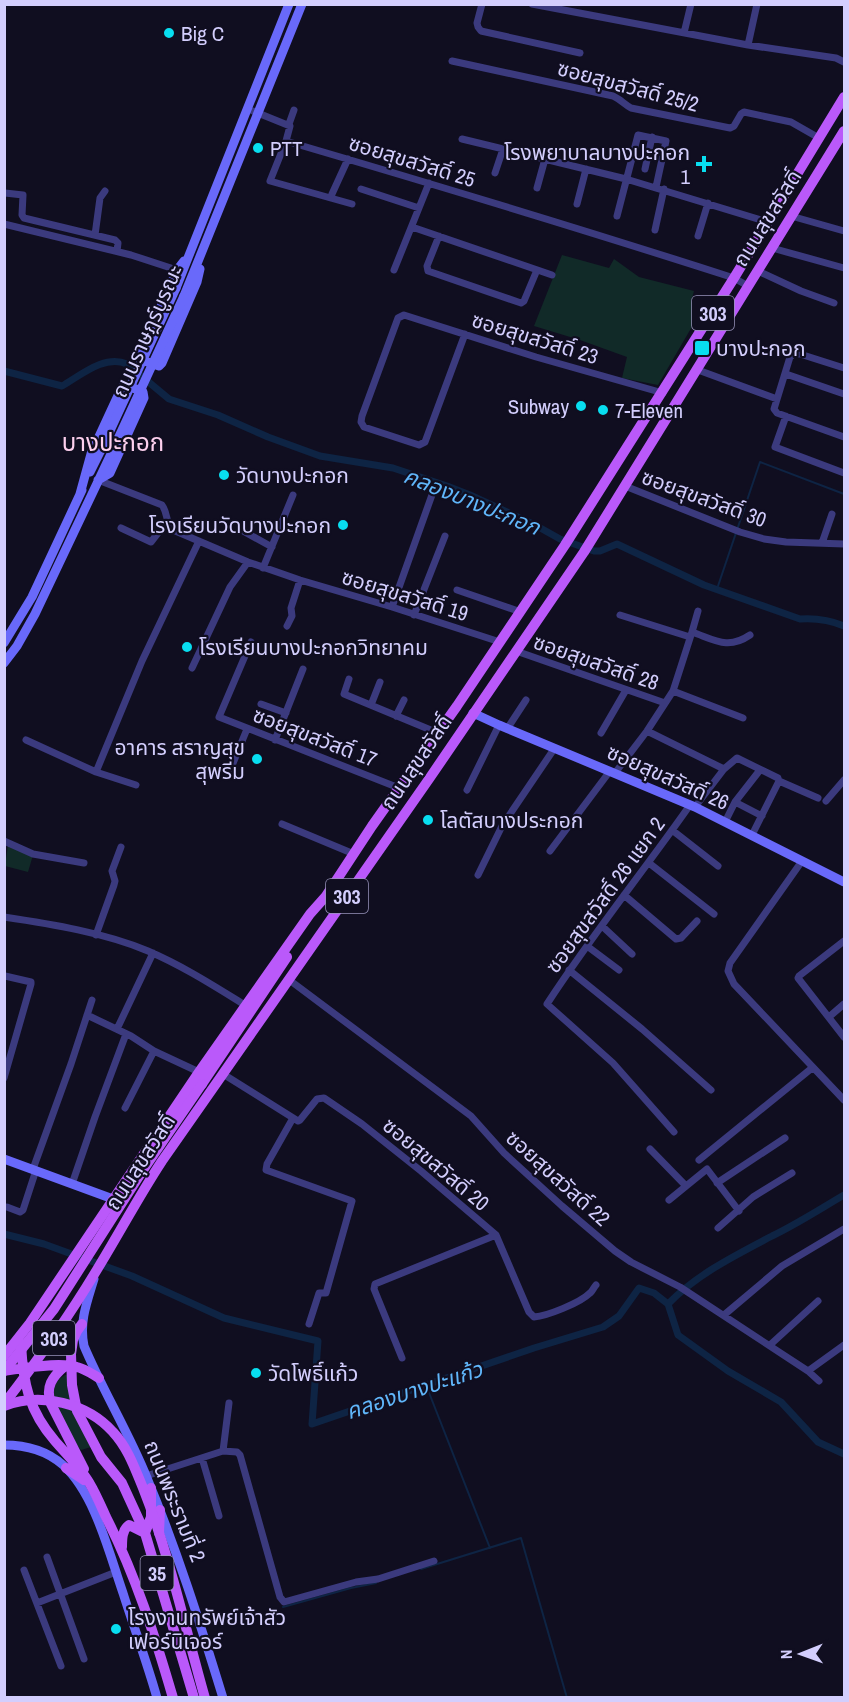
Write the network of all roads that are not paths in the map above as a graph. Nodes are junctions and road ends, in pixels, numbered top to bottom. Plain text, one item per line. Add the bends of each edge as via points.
1 (289, 4) edge
2 (302, 4) edge
3 (482, 4) edge
4 (532, 4) edge
5 (691, 4) edge
6 (757, 4) edge
7 (684, 33) junction
8 (748, 45) junction
9 (580, 53) dead end
10 (452, 62) dead end
11 (844, 62) edge
12 (844, 97) edge
13 (248, 109) junction
14 (294, 110) dead end
15 (258, 113) junction
16 (289, 124) junction
17 (844, 133) edge
18 (652, 137) junction
19 (819, 138) junction
20 (462, 139) dead end
21 (286, 141) junction
22 (502, 149) junction
23 (348, 159) junction
24 (545, 159) junction
25 (586, 169) junction
26 (645, 170) dead end
27 (495, 173) dead end
28 (626, 179) junction
29 (429, 183) junction
30 (656, 187) junction
31 (537, 188) dead end
32 (361, 189) dead end
33 (664, 189) junction
34 (105, 191) dead end
35 (5, 193) edge
36 (332, 194) dead end
37 (708, 203) junction
38 (352, 204) dead end
39 (578, 204) dead end
40 (420, 208) junction
41 (617, 216) dead end
42 (791, 216) junction
43 (768, 222) junction
44 (4, 224) edge
45 (412, 227) junction
46 (655, 230) dead end
47 (844, 231) edge
48 (95, 235) junction
49 (209, 235) junction
50 (439, 236) junction
51 (698, 236) dead end
52 (772, 248) junction
53 (117, 251) junction
54 (190, 254) junction
55 (844, 268) edge
56 (177, 270) junction
57 (394, 270) dead end
58 (537, 270) junction
59 (758, 271) junction
60 (552, 275) dead end
61 (734, 278) junction
62 (748, 286) junction
63 (834, 303) dead end
64 (465, 334) junction
65 (844, 368) edge
66 (698, 370) junction
67 (786, 374) junction
68 (663, 393) junction
69 (844, 394) edge
70 (777, 399) junction
71 (786, 416) junction
72 (844, 437) edge
73 (844, 473) edge
74 (98, 480) junction
75 (625, 486) junction
76 (433, 492) dead end
77 (80, 494) junction
78 (293, 495) dead end
79 (832, 514) dead end
80 (168, 525) junction
81 (121, 528) dead end
82 (243, 531) dead end
83 (445, 536) dead end
84 (199, 541) junction
85 (822, 543) junction
86 (844, 544) edge
87 (272, 547) junction
88 (248, 562) junction
89 (263, 568) junction
90 (300, 580) junction
91 (457, 590) dead end
92 (392, 607) junction
93 (698, 611) dead end
94 (521, 612) junction
95 (414, 615) junction
96 (620, 615) dead end
97 (287, 626) dead end
98 (691, 635) junction
99 (750, 635) dead end
100 (251, 642) dead end
101 (500, 642) junction
102 (4, 643) edge
103 (516, 651) junction
104 (4, 663) edge
105 (192, 668) dead end
106 (303, 669) dead end
107 (350, 679) dead end
108 (380, 682) dead end
109 (626, 690) junction
110 (673, 691) junction
111 (404, 700) dead end
112 (526, 700) dead end
113 (665, 703) junction
114 (261, 704) dead end
115 (370, 705) junction
116 (286, 712) junction
117 (473, 713) junction
118 (396, 716) junction
119 (743, 718) dead end
120 (503, 727) junction
121 (247, 729) junction
122 (647, 731) junction
123 (438, 733) junction
124 (601, 733) dead end
125 (26, 740) dead end
126 (275, 740) junction
127 (554, 749) junction
128 (724, 769) junction
129 (760, 770) junction
130 (96, 772) junction
131 (613, 772) junction
132 (229, 773) dead end
133 (844, 780) edge
134 (779, 781) junction
135 (136, 785) dead end
136 (399, 788) junction
137 (467, 790) dead end
138 (818, 798) dead end
139 (826, 801) dead end
140 (735, 802) junction
141 (692, 806) junction
142 (762, 816) junction
143 (725, 822) junction
144 (282, 824) dead end
145 (672, 830) junction
146 (752, 835) junction
147 (4, 841) edge
148 (121, 847) dead end
149 (550, 851) dead end
150 (354, 854) junction
151 (802, 861) junction
152 (84, 863) dead end
153 (649, 863) junction
154 (718, 866) dead end
155 (478, 875) dead end
156 (844, 881) edge
157 (624, 896) junction
158 (322, 901) junction
159 (714, 914) dead end
160 (4, 917) edge
161 (697, 921) dead end
162 (602, 926) junction
163 (96, 935) junction
164 (844, 941) edge
165 (587, 946) junction
166 (153, 953) junction
167 (632, 954) dead end
168 (569, 970) junction
169 (619, 970) dead end
170 (5, 976) edge
171 (288, 979) junction
172 (92, 999) dead end
173 (844, 1004) edge
174 (245, 1005) junction
175 (87, 1015) junction
176 (829, 1017) junction
177 (117, 1029) junction
178 (126, 1034) junction
179 (844, 1037) edge
180 (154, 1051) junction
181 (812, 1068) junction
182 (199, 1072) junction
183 (223, 1074) junction
184 (4, 1078) edge
185 (711, 1090) dead end
186 (844, 1100) edge
187 (125, 1108) dead end
188 (293, 1118) junction
189 (674, 1132) dead end
190 (785, 1138) dead end
191 (650, 1149) dead end
192 (4, 1159) edge
193 (699, 1160) dead end
194 (35, 1170) junction
195 (792, 1173) dead end
196 (717, 1183) junction
197 (72, 1184) junction
198 (686, 1186) junction
199 (113, 1199) junction
200 (669, 1200) dead end
201 (7, 1207) dead end
202 (739, 1211) junction
203 (718, 1228) dead end
204 (844, 1229) edge
205 (495, 1235) junction
206 (98, 1268) junction
207 (596, 1285) dead end
208 (818, 1301) dead end
209 (724, 1315) junction
210 (30, 1323) junction
211 (82, 1324) junction
212 (309, 1324) dead end
213 (22, 1335) junction
214 (55, 1336) junction
215 (770, 1345) junction
216 (844, 1345) edge
217 (4, 1356) edge
218 (402, 1358) dead end
219 (68, 1366) junction
220 (4, 1371) edge
221 (26, 1371) junction
222 (808, 1371) junction
223 (99, 1378) junction
224 (819, 1381) dead end
225 (5, 1402) edge
226 (230, 1403) dead end
227 (4, 1445) edge
228 (224, 1451) junction
229 (101, 1457) junction
230 (202, 1458) junction
231 (82, 1463) junction
232 (66, 1467) junction
233 (146, 1476) junction
234 (90, 1483) junction
235 (151, 1488) junction
236 (160, 1510) junction
237 (219, 1516) dead end
238 (145, 1533) junction
239 (122, 1548) junction
240 (152, 1555) junction
241 (47, 1557) dead end
242 (434, 1562) dead end
243 (24, 1570) dead end
244 (116, 1572) junction
245 (60, 1593) junction
246 (37, 1603) junction
247 (84, 1659) dead end
248 (62, 1666) dead end
249 (158, 1698) edge
250 (173, 1698) edge
251 (194, 1698) edge
252 (205, 1698) edge
253 (223, 1698) edge

1 - 13 main road, ถนนราษฎร์บูรณะ
2 - 15 main road, ถนนราษฎร์บูรณะ
3 - 9 street via 477,22 481,31
4 - 7 street
5 - 7 street
6 - 8 street
7 - 8 street
8 - 11 street
10 - 19 street, ซอยสุขสวัสดิ์ 25/2 via 613,96 631,108 730,128 744,112 791,123
12 - 19 main road, ถนนสุขสวัสดิ์ / 303
13 - 15 street
13 - 54 main road, ถนนราษฎร์บูรณะ
14 - 16 street
15 - 16 street
15 - 49 main road, ถนนราษฎร์บูรณะ
16 - 21 street
17 - 42 main road, ถนนสุขสวัสดิ์ / 303
18 - 26 street
18 - 28 street via 637,136
18 - 30 street via 667,142
19 - 43 main road, ถนนสุขสวัสดิ์ / 303
20 - 22 street
21 - 23 street, ซอยสุขสวัสดิ์ 25
21 - 38 street via 270,181
22 - 24 street
22 - 27 street
23 - 29 street, ซอยสุขสวัสดิ์ 25
23 - 36 street
24 - 25 street
24 - 31 street
25 - 28 street
25 - 39 street
28 - 30 street
28 - 41 street
29 - 40 street
29 - 61 street, ซอยสุขสวัสดิ์ 25
30 - 33 street
32 - 40 street
33 - 37 street
33 - 46 street
34 - 48 street via 100,198
35 - 48 street via 23,195 24,218
37 - 43 street
37 - 51 street
40 - 45 street
42 - 47 street
42 - 52 main road, ถนนสุขสวัสดิ์ / 303
43 - 61 main road, ถนนสุขสวัสดิ์ / 303
44 - 53 street
45 - 50 street
45 - 57 street
48 - 53 street via 115,240
49 - 56 main road via 197,282 159,366 139,356
49 - 74 main road, ถนนราษฎร์บูรณะ, bridge
50 - 58 street
50 - 58 street via 428,271 521,303
52 - 55 street
52 - 59 main road, ถนนสุขสวัสดิ์ / 303
53 - 56 street
54 - 56 main road
54 - 77 main road, ถนนราษฎร์บูรณะ, bridge
58 - 60 street
59 - 62 main road, ถนนสุขสวัสดิ์ / 303
59 - 63 street
61 - 62 street, ซอยสุขสวัสดิ์ 25
61 - 68 main road, ถนนสุขสวัสดิ์ / 303
62 - 66 main road, ถนนสุขสวัสดิ์ / 303
64 - 64 street, ซอยสุขสวัสดิ์ 23 via 425,442 419,445 364,427 361,422 398,318 404,315
64 - 68 street, ซอยสุขสวัสดิ์ 23
65 - 67 street via 794,354
66 - 70 street
66 - 75 main road, ถนนสุขสวัสดิ์ / 303
67 - 69 street
67 - 70 street
68 - 94 main road, ถนนสุขสวัสดิ์ / 303
70 - 71 street via 774,408
71 - 72 street
71 - 73 street via 775,447
74 - 77 main road via 110,473 144,398 143,392 126,385 91,454
74 - 80 street via 162,505
74 - 104 main road, ถนนราษฎร์บูรณะ via 35,614
75 - 85 street, ซอยสุขสวัสดิ์ 30 via 764,539
75 - 103 main road, ถนนสุขสวัสดิ์ / 303
76 - 92 street
77 - 102 main road, ถนนราษฎร์บูรณะ via 32,597
78 - 87 street
79 - 85 street
80 - 81 street via 151,542
80 - 84 street, ซอยสุขสวัสดิ์ 19
82 - 87 street
83 - 95 street
84 - 88 street, ซอยสุขสวัสดิ์ 19
84 - 130 street via 142,661
85 - 86 street, ซอยสุขสวัสดิ์ 30
87 - 89 street
88 - 89 street, ซอยสุขสวัสดิ์ 19
88 - 105 street via 230,587
89 - 90 street, ซอยสุขสวัสดิ์ 19
90 - 92 street, ซอยสุขสวัสดิ์ 19
90 - 97 street
91 - 94 street
92 - 95 street, ซอยสุขสวัสดิ์ 19
93 - 98 street
94 - 101 main road, ถนนสุขสวัสดิ์ / 303
95 - 101 street, ซอยสุขสวัสดิ์ 19
96 - 98 street
98 - 99 street via 729,644
98 - 110 street
100 - 121 street, ซอยสุขสวัสดิ์ 17 via 219,717
101 - 123 main road, ถนนสุขสวัสดิ์ / 303
103 - 109 street, ซอยสุขสวัสดิ์ 28
103 - 117 main road, ถนนสุขสวัสดิ์ / 303
106 - 116 street
107 - 115 street via 344,694
108 - 115 street
109 - 113 street, ซอยสุขสวัสดิ์ 28
109 - 124 street
110 - 113 street
110 - 119 street
111 - 118 street
112 - 120 street
113 - 122 street
114 - 116 street
115 - 118 street
116 - 126 street
117 - 120 main road, ซอยสุขสวัสดิ์ 26
117 - 171 main road, ถนนสุขสวัสดิ์ / 303
118 - 123 street
120 - 127 main road, ซอยสุขสวัสดิ์ 26
120 - 137 street
121 - 126 street, ซอยสุขสวัสดิ์ 17
121 - 132 street via 238,742
122 - 128 street
122 - 131 street
123 - 136 main road, ถนนสุขสวัสดิ์ / 303
125 - 130 street
126 - 136 street, ซอยสุขสวัสดิ์ 17
127 - 131 main road, ซอยสุขสวัสดิ์ 26
127 - 155 street via 502,826
128 - 129 street via 737,758
128 - 141 street, ซอยสุขสวัสดิ์ 26 แยก 2
129 - 134 street
129 - 140 street
130 - 135 street
131 - 141 main road, ซอยสุขสวัสดิ์ 26
131 - 149 street
133 - 139 street
134 - 138 street
134 - 142 street
136 - 150 main road, ถนนสุขสวัสดิ์ / 303
140 - 142 street
140 - 143 street
141 - 143 main road, ซอยสุขสวัสดิ์ 26
141 - 145 street, ซอยสุขสวัสดิ์ 26 แยก 2
142 - 146 street
143 - 146 main road, ซอยสุขสวัสดิ์ 26
144 - 150 street
145 - 153 street, ซอยสุขสวัสดิ์ 26 แยก 2
145 - 154 street
146 - 151 main road, ซอยสุขสวัสดิ์ 26
147 - 152 street via 33,854
148 - 163 street via 112,871 114,885
150 - 158 main road, ถนนสุขสวัสดิ์ / 303
151 - 156 main road, ซอยสุขสวัสดิ์ 26
151 - 181 street via 728,971 734,984
153 - 157 street, ซอยสุขสวัสดิ์ 26 แยก 2
153 - 159 street
157 - 161 street via 677,939
157 - 162 street, ซอยสุขสวัสดิ์ 26 แยก 2
158 - 174 main road, ถนนสุขสวัสดิ์ / 303
158 - 220 main road, 303, bridge via 54,1309
160 - 163 street
162 - 165 street, ซอยสุขสวัสดิ์ 26 แยก 2
162 - 167 street
163 - 166 street
164 - 176 street via 798,977
165 - 168 street, ซอยสุขสวัสดิ์ 26 แยก 2
165 - 169 street
166 - 174 street
166 - 177 street
168 - 185 street
168 - 189 street, ซอยสุขสวัสดิ์ 26 แยก 2 via 547,1004 613,1063
170 - 184 street via 31,984
171 - 183 main road, ถนนสุขสวัสดิ์ / 303
171 - 209 street, ซอยสุขสวัสดิ์ 22 via 471,1116 504,1153 615,1251
172 - 175 street
173 - 176 street
174 - 182 main road, ถนนสุขสวัสดิ์ / 303
175 - 177 street
175 - 194 street
176 - 179 street
177 - 178 street
178 - 180 street
178 - 197 street
180 - 182 street
180 - 187 street
181 - 186 street
181 - 193 street
182 - 199 main road, ถนนสุขสวัสดิ์ / 303
183 - 188 street
183 - 206 main road, ถนนสุขสวัสดิ์ / 303 via 162,1161
188 - 205 street, ซอยสุขสวัสดิ์ 20 via 300,1120 317,1099 324,1098 421,1171
188 - 212 street via 266,1170 352,1201 326,1293 319,1293
190 - 196 street
191 - 198 street
192 - 194 main road
194 - 197 main road
194 - 201 street via 23,1210
195 - 202 street via 753,1197
196 - 198 street via 707,1169
196 - 202 street
197 - 199 main road
198 - 200 street
199 - 210 main road, ถนนสุขสวัสดิ์ / 303
202 - 203 street
204 - 209 street via 782,1266
205 - 207 street, ซอยสุขสวัสดิ์ 20 via 534,1317 576,1302
205 - 218 street via 375,1284
206 - 211 main road, ถนนพระรามที่ 2 / 35
206 - 214 main road, ถนนสุขสวัสดิ์ / 303
208 - 215 street
209 - 215 street, ซอยสุขสวัสดิ์ 22
210 - 213 main road, ถนนสุขสวัสดิ์ / 303
210 - 214 main road via 37,1336
211 - 219 main road, ถนนพระรามที่ 2 / 35 via 76,1331
211 - 223 main road, ถนนพระรามที่ 2 / 35 via 84,1347
213 - 217 main road, ถนนสุขสวัสดิ์ / 303
213 - 221 main road, 35
214 - 221 main road, ถนนสุขสวัสดิ์ / 303
215 - 222 street, ซอยสุขสวัสดิ์ 22
216 - 222 street
219 - 221 main road
219 - 223 main road via 79,1367
219 - 229 main road, ถนนพระรามที่ 2 / 35 via 77,1411
219 - 231 main road via 52,1378 48,1394
220 - 221 main road
221 - 225 main road, ถนนสุขสวัสดิ์ / 303
221 - 234 main road, 35 via 28,1398 38,1419
222 - 224 street, ซอยสุขสวัสดิ์ 22
223 - 233 main road, ถนนพระรามที่ 2 / 35
225 - 252 main road, bridge via 39,1400 68,1404 96,1418 121,1443 155,1518
226 - 228 street
227 - 232 main road, 35 via 36,1448
228 - 230 street
228 - 242 street via 233,1450 240,1455 284,1602
229 - 231 main road via 91,1453
229 - 238 main road, ถนนพระรามที่ 2 / 35 via 122,1483
230 - 233 street
230 - 237 street
231 - 234 main road
232 - 234 main road
232 - 244 main road, 35 via 96,1517
233 - 235 main road, ถนนพระรามที่ 2 / 35
234 - 239 main road, 35
235 - 236 main road, ถนนพระรามที่ 2 / 35
235 - 238 main road via 151,1517
236 - 240 main road via 161,1526
236 - 253 main road, ถนนพระรามที่ 2 / 35 via 191,1593
238 - 239 main road via 131,1525 126,1527
238 - 240 main road, ถนนพระรามที่ 2 / 35
239 - 250 main road, 35
240 - 251 main road, ถนนพระรามที่ 2 / 35
241 - 245 street
243 - 246 street
244 - 245 street
244 - 249 main road, 35
245 - 246 street
245 - 247 street
246 - 248 street

